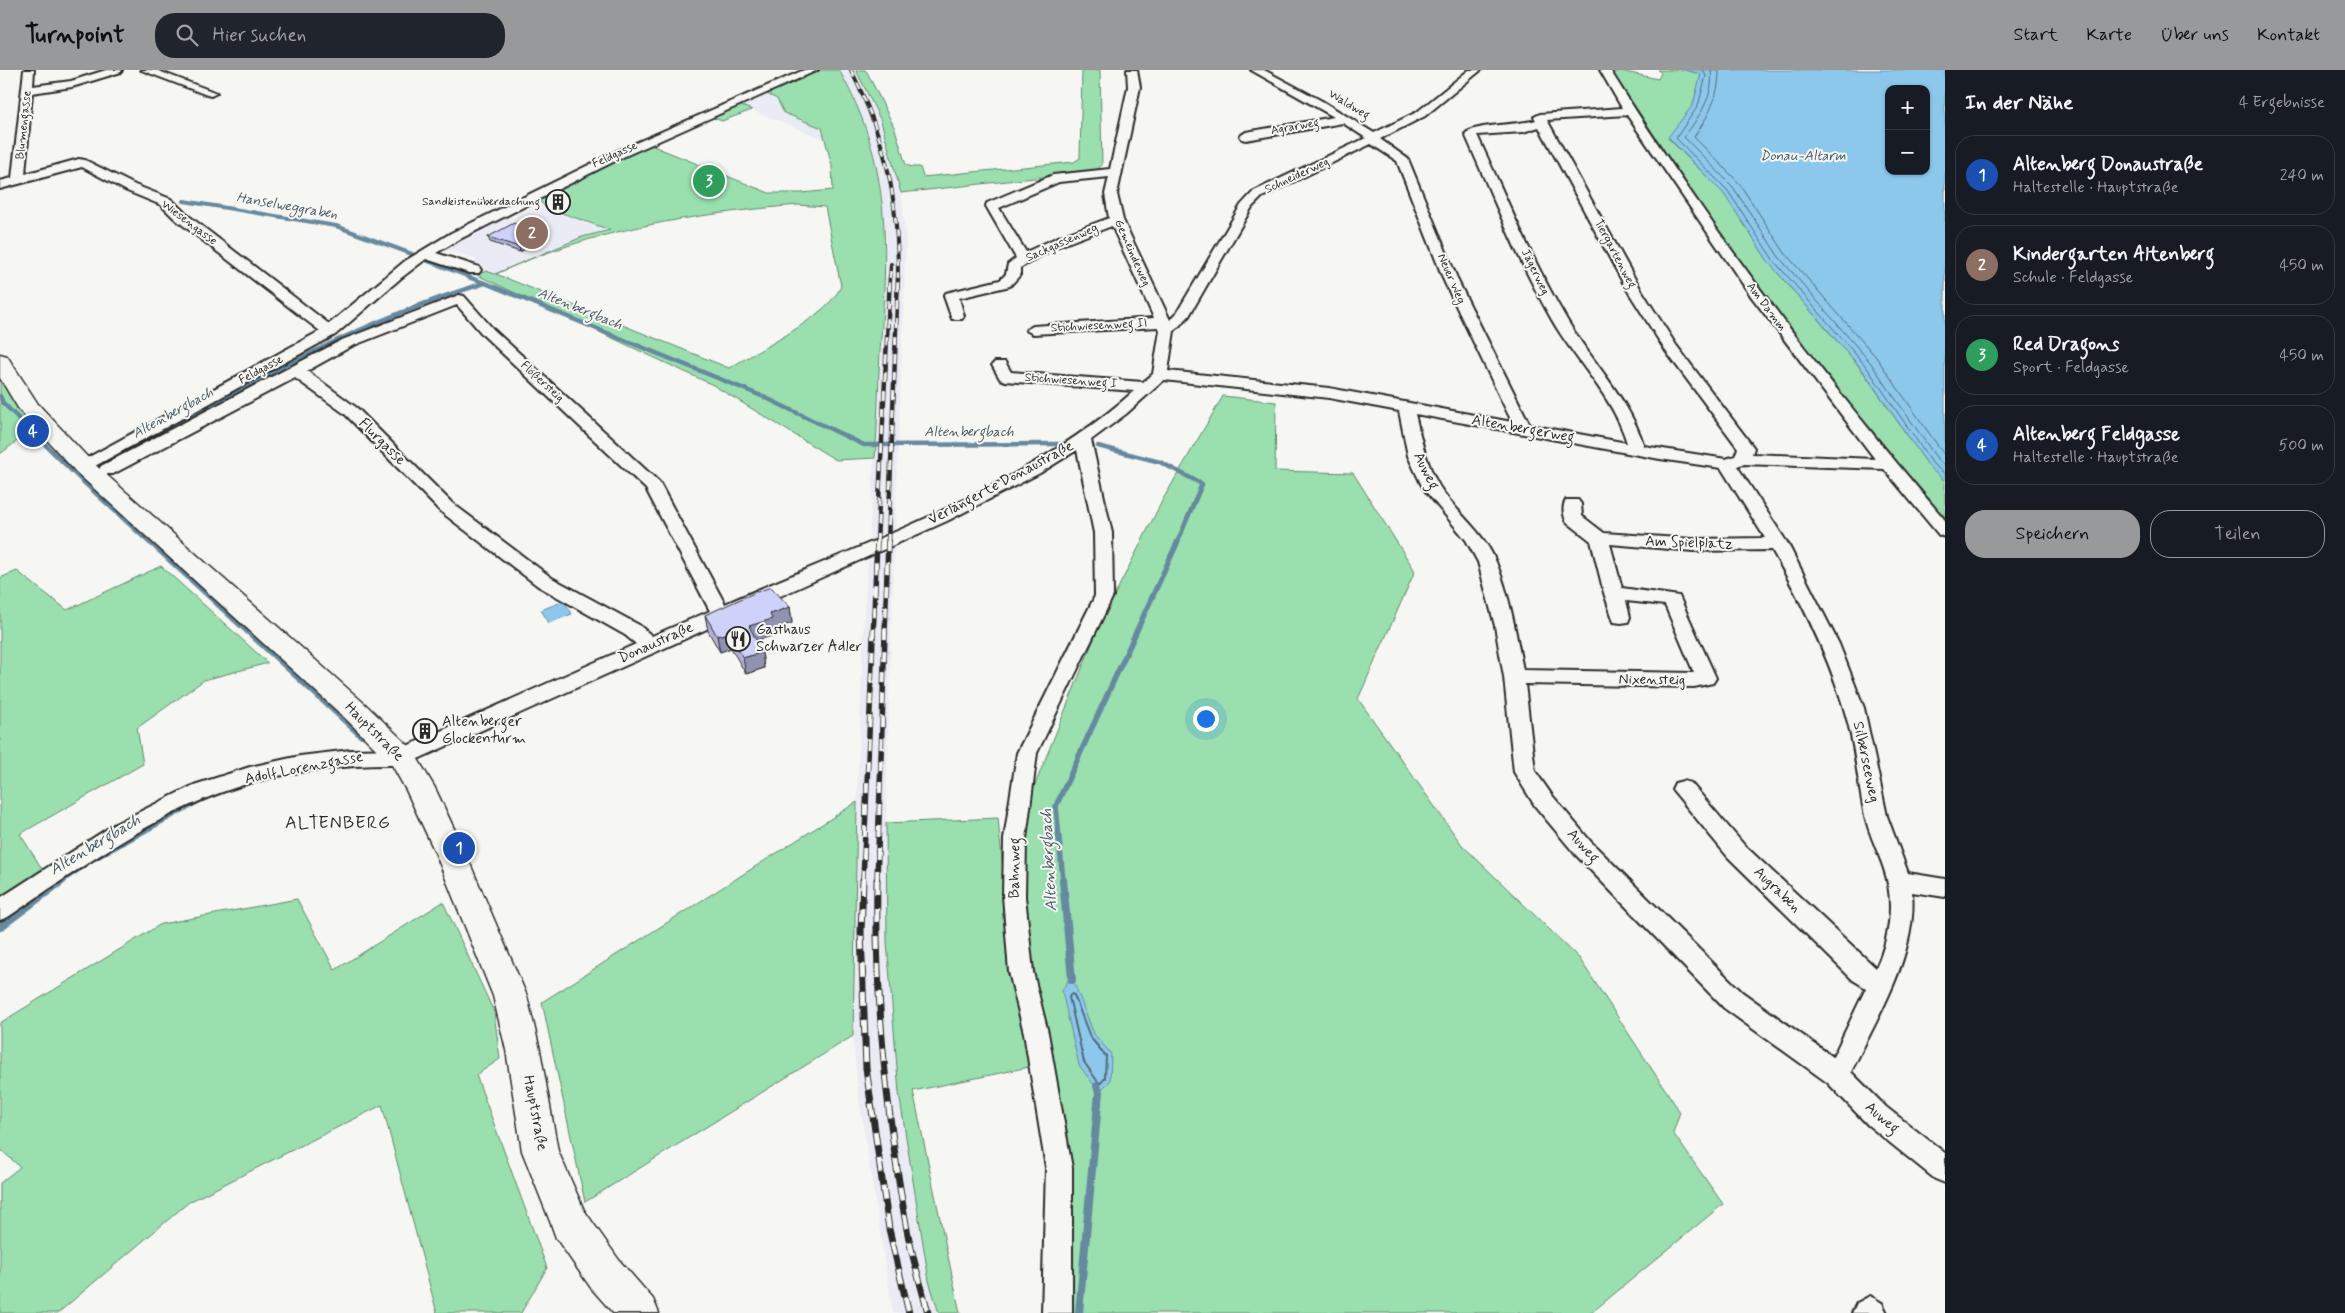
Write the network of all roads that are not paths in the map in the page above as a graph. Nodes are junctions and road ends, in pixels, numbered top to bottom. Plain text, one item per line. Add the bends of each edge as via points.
1 (29, 70) edge
2 (117, 70) edge
3 (146, 70) edge
4 (813, 70) edge
5 (1132, 70) edge
6 (1256, 70) edge
7 (1476, 70) edge
8 (1605, 70) edge
9 (27, 90) junction
10 (211, 94) dead end
11 (1629, 111) junction
12 (1343, 119) junction
13 (1543, 122) junction
14 (1246, 136) dead end
15 (1373, 138) junction
16 (1117, 172) junction
17 (18, 180) junction
18 (0, 185) edge
19 (1116, 220) junction
20 (424, 254) junction
21 (1023, 259) junction
22 (474, 270) dead end
23 (957, 316) dead end
24 (1166, 326) junction
25 (1033, 330) dead end
26 (330, 332) junction
27 (0, 360) edge
28 (1000, 365) dead end
29 (296, 370) junction
30 (1154, 381) junction
31 (1406, 408) junction
32 (1523, 428) junction
33 (1083, 440) junction
34 (1637, 449) junction
35 (1735, 461) junction
36 (1887, 464) junction
37 (89, 472) junction
38 (1572, 504) dead end
39 (910, 531) joint
40 (1945, 531) edge
41 (1599, 538) junction
42 (1779, 544) junction
43 (1614, 593) junction
44 (721, 613) junction
45 (1621, 617) dead end
46 (651, 646) junction
47 (1514, 677) junction
48 (402, 757) junction
49 (1683, 789) dead end
50 (1898, 881) junction
51 (1945, 888) edge
52 (0, 910) edge
53 (1880, 983) junction
54 (1837, 1075) junction
55 (1945, 1170) edge
56 (639, 1313) edge
57 (1057, 1313) edge

1 - 9 street, Blumengasse
2 - 9 street via 72,84
3 - 10 street
4 - 20 street, Feldgasse via 579,171
5 - 16 street, Gemeindeweg via 1134,87
6 - 12 street, Waldweg
7 - 15 street, Schneiderweg via 1421,114
8 - 11 street, Am Damm
9 - 17 street, Blumengasse
11 - 13 street via 1550,114 1540,117
11 - 36 street, Am Damm via 1754,293
12 - 14 street, Agrarweg
12 - 15 street, Waldweg
13 - 34 street, Jägerweg via 1523,128 1471,134 1540,285 1561,323 1624,416
13 - 35 street, Tiergartenweg via 1633,288 1670,347 1746,448
15 - 24 street, Schneiderweg via 1258,194 1246,205 1182,316
15 - 32 street, Neuer Weg via 1402,159 1452,283
16 - 19 street, Gemeindeweg via 1111,194
16 - 21 street via 1057,178 992,206
17 - 18 street, Wiesengasse
17 - 26 street, Wiesengasse via 86,164 166,202
19 - 21 street, Sackgassenweg
19 - 24 street, Gemeindeweg
20 - 22 street
20 - 26 street, Feldgasse via 386,282
21 - 23 street, Sackgassenweg via 1013,267 1012,275 1004,282 951,296
24 - 25 street, Stichwiesenweg II
24 - 30 street
26 - 37 street, Feldgasse
27 - 37 main road, Hauptstraße via 29,408
28 - 30 street, Stichwiesenweg I via 1005,376
29 - 37 street
29 - 44 street, Flößersteig via 347,343 459,299 488,332 653,486
29 - 46 street, Flurgasse via 352,411 446,507 545,582 632,630
30 - 31 street, Altenbergerweg via 1329,393
30 - 33 street, Verlängerte Donaustraße
31 - 32 street, Altenbergerweg
31 - 47 street, Auweg via 1416,456 1432,488 1473,537 1487,562 1505,626
32 - 34 street, Altenbergerweg
33 - 39 street, Verlängerte Donaustraße via 990,493
33 - 57 street, Bahnweg via 1103,533 1104,596 1027,753 1015,839 1014,896 1021,972 1036,1033 1059,1168
34 - 35 street, Altenbergerweg
35 - 36 street, Altenbergerweg
35 - 42 street, Silberseeweg
36 - 40 street, Am Damm
37 - 48 main road, Hauptstraße
38 - 41 street via 1573,518
39 - 44 street, Donaustraße
41 - 42 street, Am Spielplatz via 1693,545
41 - 43 street
42 - 50 street, Silberseeweg via 1832,651 1854,708 1880,830
43 - 45 street
43 - 47 street, Nixensteig via 1672,600 1706,678
44 - 46 street, Donaustraße
46 - 48 street, Donaustraße
47 - 54 street, Auweg via 1525,772 1543,800 1583,848 1733,1000
48 - 52 street, Adolf Lorenzgasse via 364,755 315,762 259,773 202,791 90,850
48 - 56 main road, Hauptstraße via 420,788 465,886 510,996 523,1050 540,1151 570,1224 605,1274
49 - 53 street, Augraben via 1736,851 1862,973
50 - 51 street
50 - 53 street, Silberseeweg via 1901,894 1900,934
53 - 54 street, Silberseeweg
54 - 55 street, Auweg via 1877,1116

